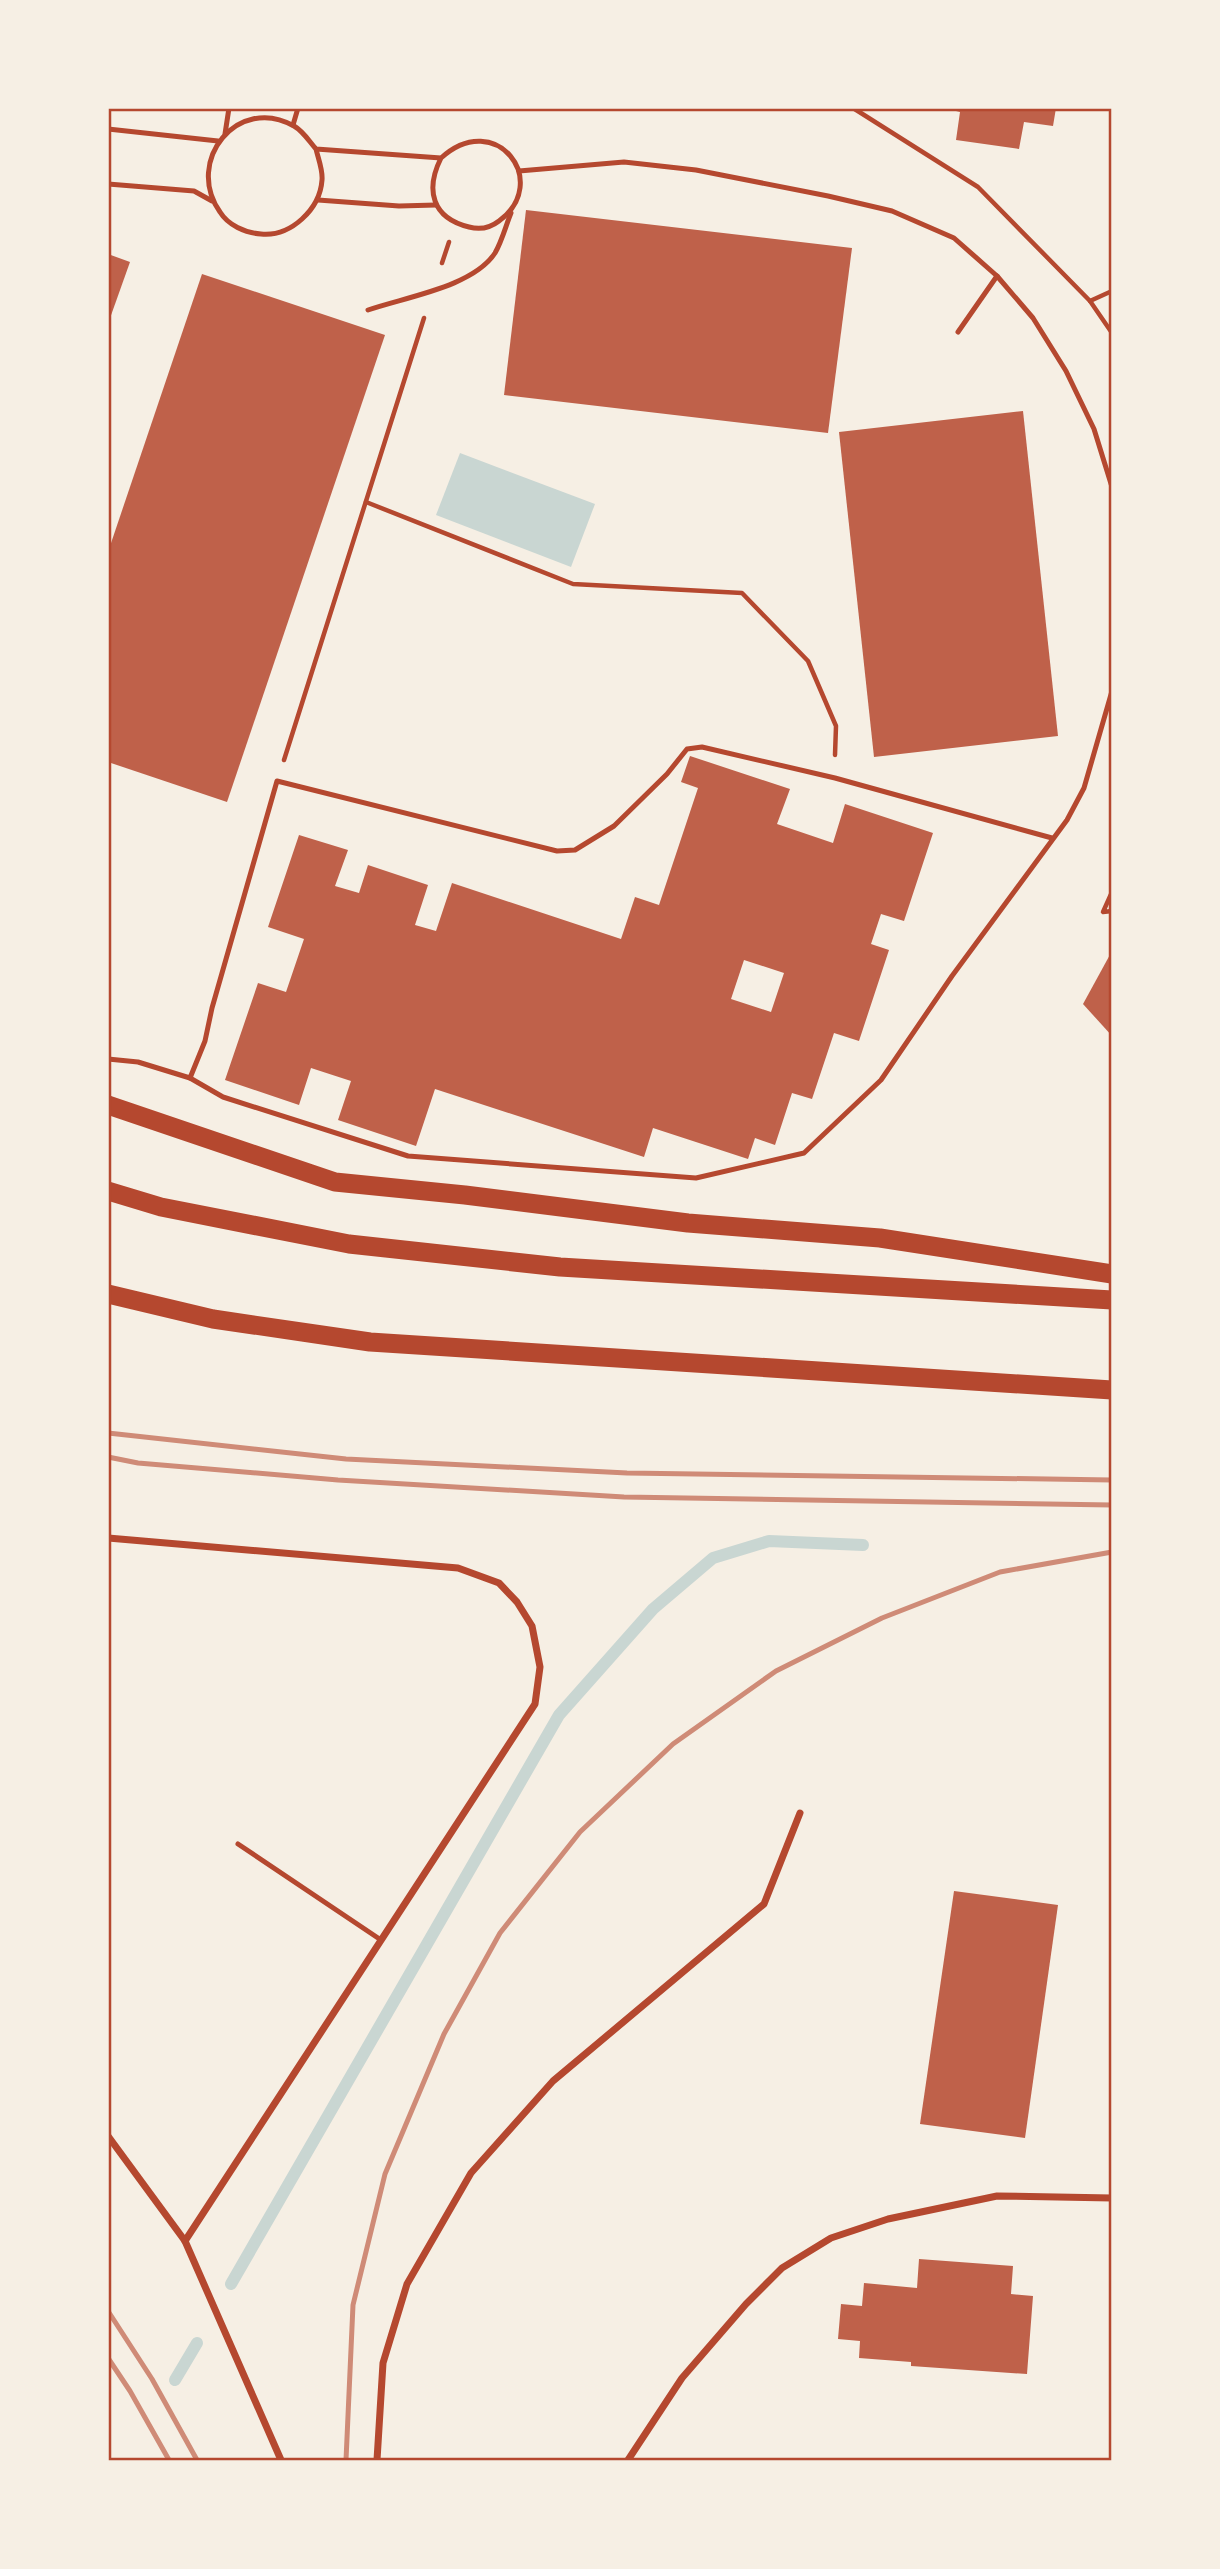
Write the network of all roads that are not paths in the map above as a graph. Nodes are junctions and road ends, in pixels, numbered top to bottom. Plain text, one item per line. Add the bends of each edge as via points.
1 (229, 108) edge
2 (298, 108) edge
3 (293, 125) junction
4 (108, 129) edge
5 (225, 134) junction
6 (218, 141) junction
7 (316, 149) junction
8 (441, 158) junction
9 (519, 171) junction
10 (108, 184) edge
11 (318, 200) junction
12 (212, 201) junction
13 (436, 205) junction
14 (511, 212) junction
15 (997, 276) junction
16 (368, 310) dead end
17 (958, 332) dead end
18 (1111, 487) edge
19 (1111, 691) edge
20 (1052, 838) junction
21 (108, 1059) edge
22 (190, 1078) junction
23 (108, 1105) edge
24 (108, 1191) edge
25 (1111, 1275) edge
26 (108, 1294) edge
27 (1111, 1300) edge
28 (1111, 1390) edge
29 (108, 1538) edge
30 (800, 1813) dead end
31 (238, 1843) dead end
32 (382, 1940) junction
33 (108, 2136) edge
34 (1111, 2198) edge
35 (185, 2241) junction
36 (281, 2460) edge
37 (377, 2460) edge
38 (628, 2460) edge

1 - 5 lane
2 - 3 lane
3 - 5 lane via 253,119
3 - 7 lane
4 - 6 lane
5 - 6 lane
6 - 12 lane via 208,162
7 - 8 lane
7 - 11 lane via 323,177
8 - 9 lane via 452,147 481,140 512,157
8 - 13 lane via 433,174
9 - 14 lane via 519,199
9 - 15 lane via 624,162 696,170 828,196 892,211 954,238
10 - 12 lane via 194,191
11 - 12 lane via 297,224 262,235 223,218
11 - 13 lane
13 - 14 lane via 454,224 477,229 492,226
14 - 16 lane via 495,252 475,273
15 - 17 lane
15 - 18 lane via 1032,318 1066,371 1094,429
19 - 20 lane via 1084,788
20 - 22 lane via 881,1080 804,1153 696,1178 408,1156 223,1097
20 - 22 lane via 702,747 687,748 614,826 575,850 557,851 278,781 205,1041
21 - 22 lane via 138,1062
23 - 25 highway via 335,1182 688,1223 880,1238
24 - 27 highway via 161,1207 349,1244 546,1266
26 - 28 highway via 213,1319 370,1342
29 - 32 street via 458,1568 499,1583 517,1602 532,1626 540,1667 535,1704
30 - 37 street via 764,1904 553,2081 471,2173 407,2284 383,2363
31 - 32 lane
32 - 35 street
33 - 35 street
34 - 38 street via 997,2196 888,2219 831,2238 782,2267 746,2304 682,2378
35 - 36 street

